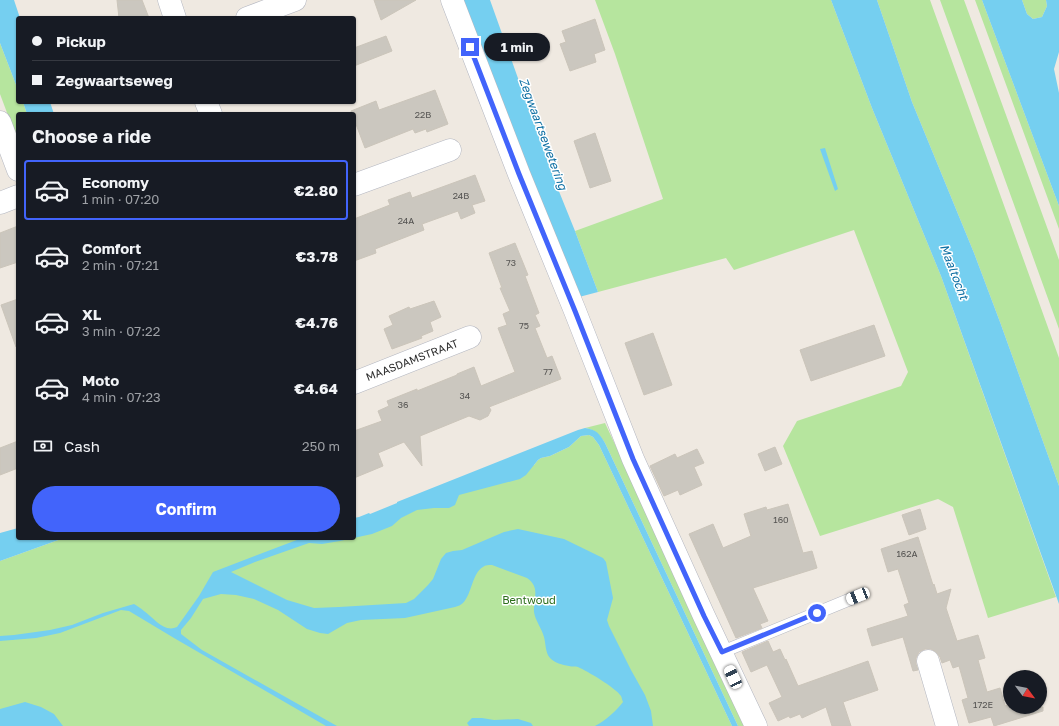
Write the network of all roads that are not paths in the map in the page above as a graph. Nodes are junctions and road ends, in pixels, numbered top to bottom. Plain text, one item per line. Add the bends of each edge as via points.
1 (169, 0) edge
2 (295, 0) edge
3 (452, 0) edge
4 (174, 16) edge
5 (252, 16) edge
6 (0, 122) edge
7 (450, 150) dead end
8 (16, 165) edge
9 (356, 184) edge
10 (16, 197) edge
11 (0, 202) edge
12 (470, 338) dead end
13 (356, 382) edge
14 (858, 596) dead end
15 (722, 652) junction
16 (928, 661) dead end
17 (756, 726) edge
18 (947, 726) edge

1 - 4 main road
2 - 5 main road
3 - 15 main road via 633,459
6 - 8 main road
7 - 9 main road
10 - 11 main road
12 - 13 main road, MAASDAMSTRAAT
14 - 15 lane
15 - 17 main road
16 - 18 main road

